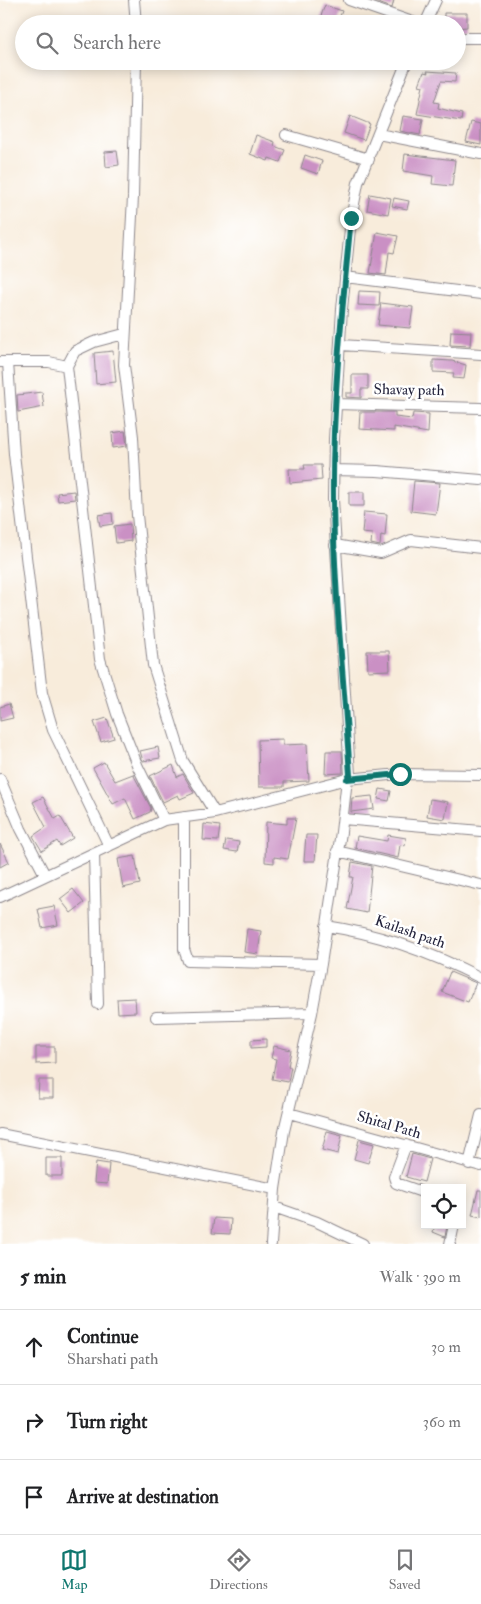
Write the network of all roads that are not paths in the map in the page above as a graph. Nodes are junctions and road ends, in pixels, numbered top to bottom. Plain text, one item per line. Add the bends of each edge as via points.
1 (134, 0) edge
2 (349, 0) edge
3 (436, 0) edge
4 (135, 15) edge
5 (392, 15) edge
6 (429, 15) edge
7 (466, 38) edge
8 (481, 38) edge
9 (136, 70) edge
10 (403, 70) edge
11 (378, 134) junction
12 (286, 135) dead end
13 (481, 154) edge
14 (369, 159) junction
15 (345, 277) junction
16 (481, 294) edge
17 (124, 334) junction
18 (341, 345) junction
19 (481, 354) edge
20 (4, 362) edge
21 (67, 366) junction
22 (336, 404) junction
23 (481, 408) edge
24 (333, 470) junction
25 (481, 480) edge
26 (335, 545) junction
27 (481, 548) edge
28 (481, 775) edge
29 (0, 779) edge
30 (347, 779) junction
31 (215, 813) junction
32 (184, 817) junction
33 (343, 819) junction
34 (164, 820) junction
35 (481, 831) edge
36 (109, 846) junction
37 (338, 851) junction
38 (94, 853) junction
39 (45, 875) junction
40 (481, 885) edge
41 (0, 897) edge
42 (326, 926) junction
43 (321, 964) junction
44 (481, 978) edge
45 (98, 1004) dead end
46 (312, 1013) junction
47 (156, 1017) dead end
48 (289, 1113) junction
49 (481, 1115) edge
50 (0, 1134) edge
51 (406, 1145) junction
52 (469, 1164) junction
53 (481, 1166) edge
54 (275, 1189) junction
55 (421, 1191) edge
56 (274, 1207) junction
57 (453, 1229) edge
58 (271, 1244) edge
59 (363, 1244) edge
60 (450, 1244) edge

1 - 4 street
2 - 5 street
3 - 6 street
7 - 8 street
9 - 17 street via 133,197
10 - 11 street
11 - 13 street
11 - 14 street
12 - 14 street
14 - 15 street via 358,183
15 - 16 street
15 - 18 street
17 - 21 street via 75,351
17 - 31 street via 137,515 153,665 183,761
18 - 19 street
18 - 22 street
20 - 21 street via 49,362
20 - 36 street via 42,693 53,730
21 - 34 street via 100,659 117,714
22 - 23 street, Shavay path
22 - 24 street
24 - 25 street
24 - 26 street
26 - 27 street via 381,553 411,540
26 - 30 street via 350,775
28 - 30 street via 400,774
29 - 39 street
30 - 31 street
30 - 33 street
31 - 32 street
32 - 34 street
32 - 43 street via 184,949 188,961
33 - 35 street
33 - 37 street
34 - 36 street
36 - 38 street
37 - 40 street
37 - 42 street
38 - 39 street
38 - 45 street
39 - 41 street
42 - 43 street
42 - 44 street, Kailash path via 394,940 444,959
43 - 46 street
46 - 47 street
46 - 48 street
48 - 51 street, Shital Path
48 - 54 street
49 - 52 street
50 - 54 street
51 - 52 street, Shital Path
51 - 55 street via 394,1177 396,1182
52 - 53 street, Shital Path
54 - 56 street
56 - 58 street
56 - 59 street via 318,1222
57 - 60 street

